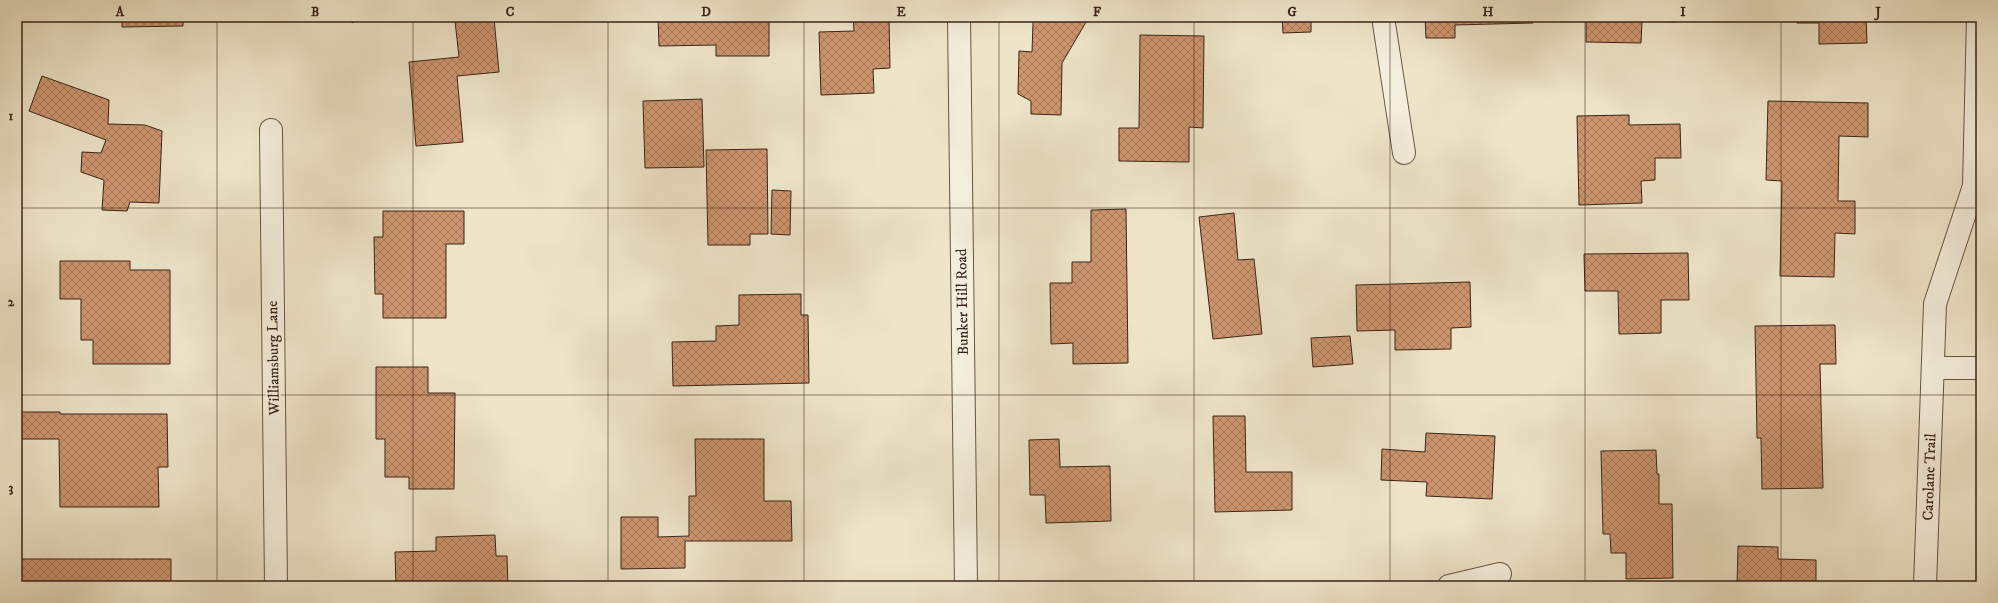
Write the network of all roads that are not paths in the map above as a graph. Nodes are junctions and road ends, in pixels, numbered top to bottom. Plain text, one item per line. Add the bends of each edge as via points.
1 (959, 17) edge
2 (1383, 17) edge
3 (1978, 17) edge
4 (271, 130) dead end
5 (1404, 153) dead end
6 (1933, 368) junction
7 (1981, 368) edge
8 (1500, 574) dead end
9 (276, 586) edge
10 (966, 586) edge
11 (1449, 586) edge
12 (1925, 586) edge

1 - 10 street, Bunker Hill Road
2 - 5 street
3 - 6 street, Carolane Trail via 1974,186 1935,304
4 - 9 street, Williamsburg Lane
6 - 7 street
6 - 12 street, Carolane Trail
8 - 11 street

